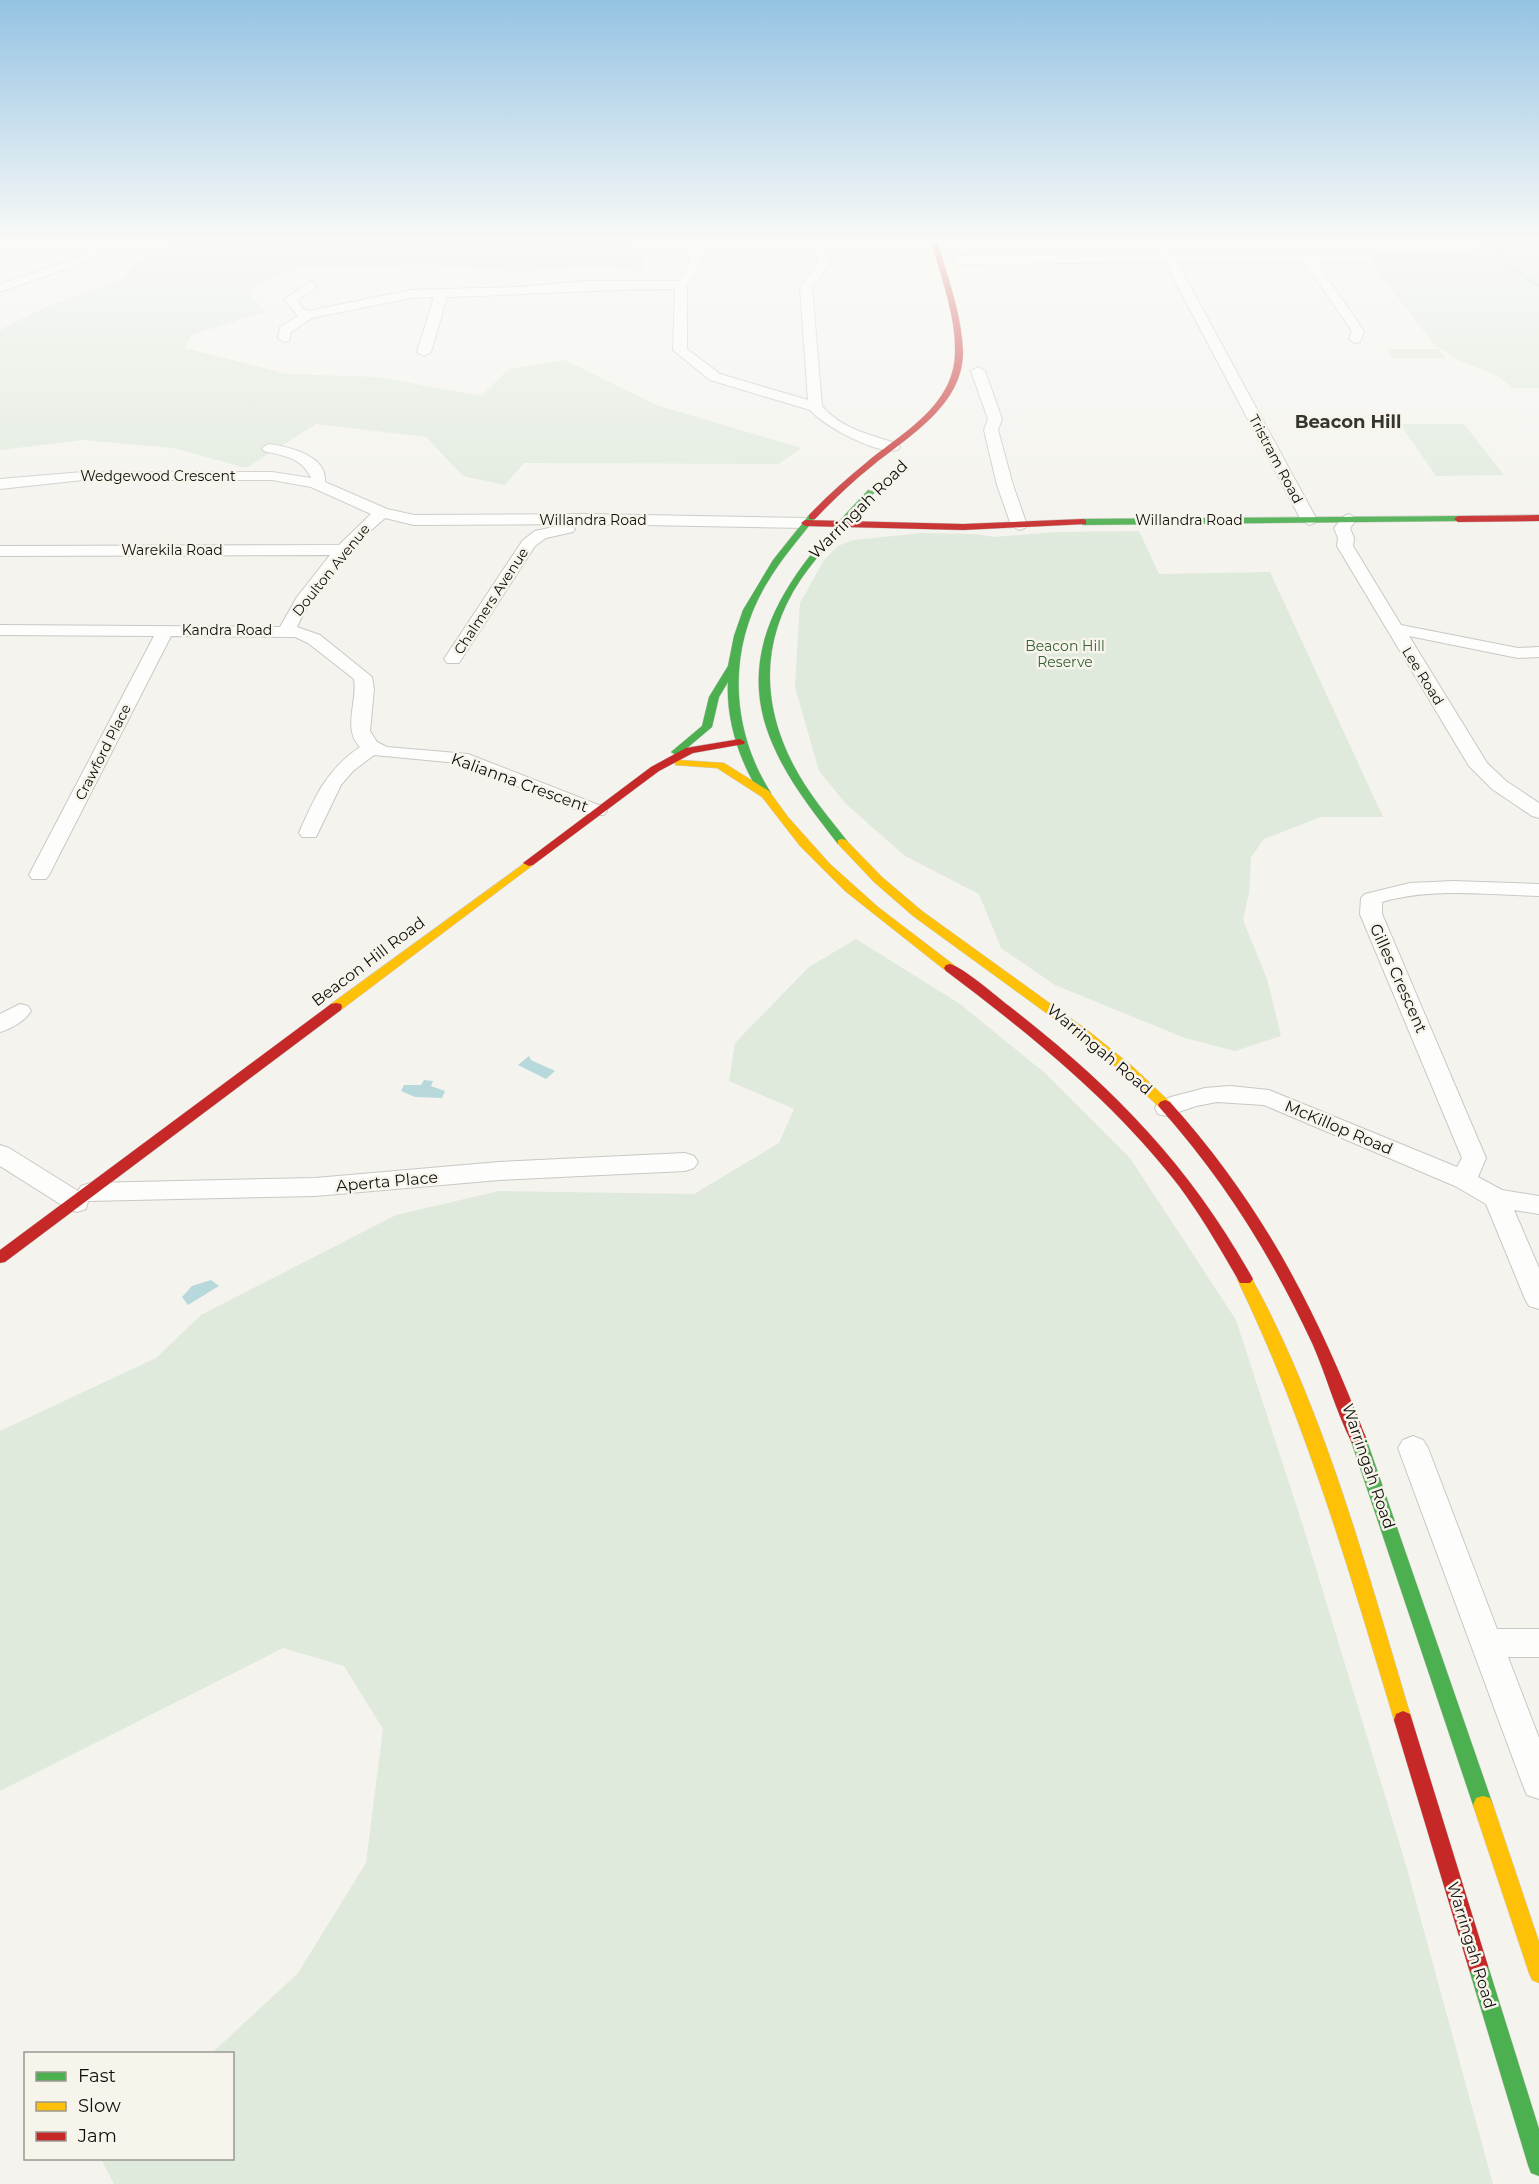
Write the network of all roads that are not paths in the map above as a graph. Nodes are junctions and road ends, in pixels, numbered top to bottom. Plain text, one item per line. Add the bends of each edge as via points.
1 (427, 342) edge
2 (680, 342) edge
3 (811, 342) edge
4 (958, 342) edge
5 (1213, 342) edge
6 (979, 351) dead end
7 (424, 352) dead end
8 (978, 370) junction
9 (971, 390) dead end
10 (815, 407) junction
11 (893, 447) junction
12 (269, 448) dead end
13 (883, 481) dead end
14 (315, 483) junction
15 (0, 484) edge
16 (382, 513) junction
17 (1309, 519) junction
18 (1349, 519) junction
19 (1538, 519) edge
20 (632, 520) junction
21 (805, 523) junction
22 (839, 524) junction
23 (1019, 525) junction
24 (0, 550) edge
25 (344, 550) junction
26 (1393, 628) junction
27 (0, 630) edge
28 (166, 630) junction
29 (287, 630) junction
30 (1539, 652) edge
31 (453, 659) dead end
32 (731, 668) junction
33 (758, 741) junction
34 (371, 748) junction
35 (674, 756) junction
36 (661, 765) junction
37 (767, 795) junction
38 (597, 811) junction
39 (1539, 812) edge
40 (309, 833) dead end
41 (39, 875) dead end
42 (1539, 890) edge
43 (20, 1011) dead end
44 (0, 1025) edge
45 (1151, 1115) junction
46 (0, 1154) edge
47 (685, 1162) dead end
48 (1464, 1180) junction
49 (84, 1198) junction
50 (1496, 1198) junction
51 (1539, 1204) edge
52 (0, 1258) edge
53 (1539, 1299) edge
54 (1413, 1448) dead end
55 (1487, 1643) junction
56 (1539, 1643) edge
57 (1539, 1783) edge
58 (1539, 1973) edge
59 (1539, 2164) edge

1 - 7 street
2 - 10 street via 680,350 715,377
3 - 10 street
4 - 11 main road, Warringah Road via 959,365 950,388 925,421
5 - 17 street, Tristram Road
6 - 8 main road
8 - 9 main road
8 - 23 street via 995,419 992,430
10 - 11 street via 825,419 846,430
11 - 21 main road, Warringah Road
12 - 14 street via 303,457 317,473 319,480
13 - 22 main road, Warringah Road
14 - 15 street, Wedgewood Crescent via 272,476 65,476
14 - 16 street, Doulton Avenue
16 - 20 street, Willandra Road via 414,520
16 - 25 street, Doulton Avenue
17 - 18 main road, Willandra Road
17 - 23 main road, Willandra Road
18 - 19 main road, Willandra Road
18 - 26 street, Lee Road via 1342,528 1345,546
20 - 21 street, Willandra Road
20 - 31 street, Chalmers Avenue via 551,531 534,538
21 - 22 main road, Willandra Road
21 - 32 main road, Warringah Road via 765,571 747,606 736,634
22 - 23 main road, Willandra Road
22 - 33 main road, Warringah Road via 795,576 774,614 764,643
24 - 25 street, Warekila Road
25 - 29 street, Doulton Avenue via 296,610
26 - 30 street via 1518,653
26 - 39 street, Lee Road via 1479,766
27 - 28 street, Kandra Road
28 - 29 street, Kandra Road
28 - 41 street, Crawford Place
29 - 34 street, Kandra Road via 314,639 363,677 366,695 360,735
32 - 33 main road, Warringah Road via 732,705
32 - 35 main road, Warringah Road via 714,697 707,727
33 - 35 main road, Beacon Hill Road via 704,747
33 - 37 main road, Warringah Road
33 - 45 main road, Warringah Road via 872,875 955,942 1122,1063
34 - 38 street, Kalianna Crescent via 461,758
34 - 40 street via 335,777
35 - 36 main road, Beacon Hill Road
36 - 37 main road via 720,765
36 - 38 main road, Beacon Hill Road
37 - 45 main road, Warringah Road via 798,838 848,889 891,925
38 - 49 main road, Beacon Hill Road
42 - 48 street, Gilles Crescent via 1389,892 1372,898 1371,914 1474,1158
43 - 44 street
45 - 48 street, McKillop Road via 1214,1093 1269,1098
45 - 58 main road, Warringah Road via 1236,1190 1300,1296 1343,1391
45 - 59 main road, Warringah Road via 1178,1172 1218,1230 1262,1308 1319,1449
46 - 49 street
47 - 49 street, Aperta Place
48 - 50 street, McKillop Road
49 - 52 main road, Beacon Hill Road
50 - 51 street, McKillop Road
50 - 53 street
54 - 55 street
55 - 56 street
55 - 57 street

